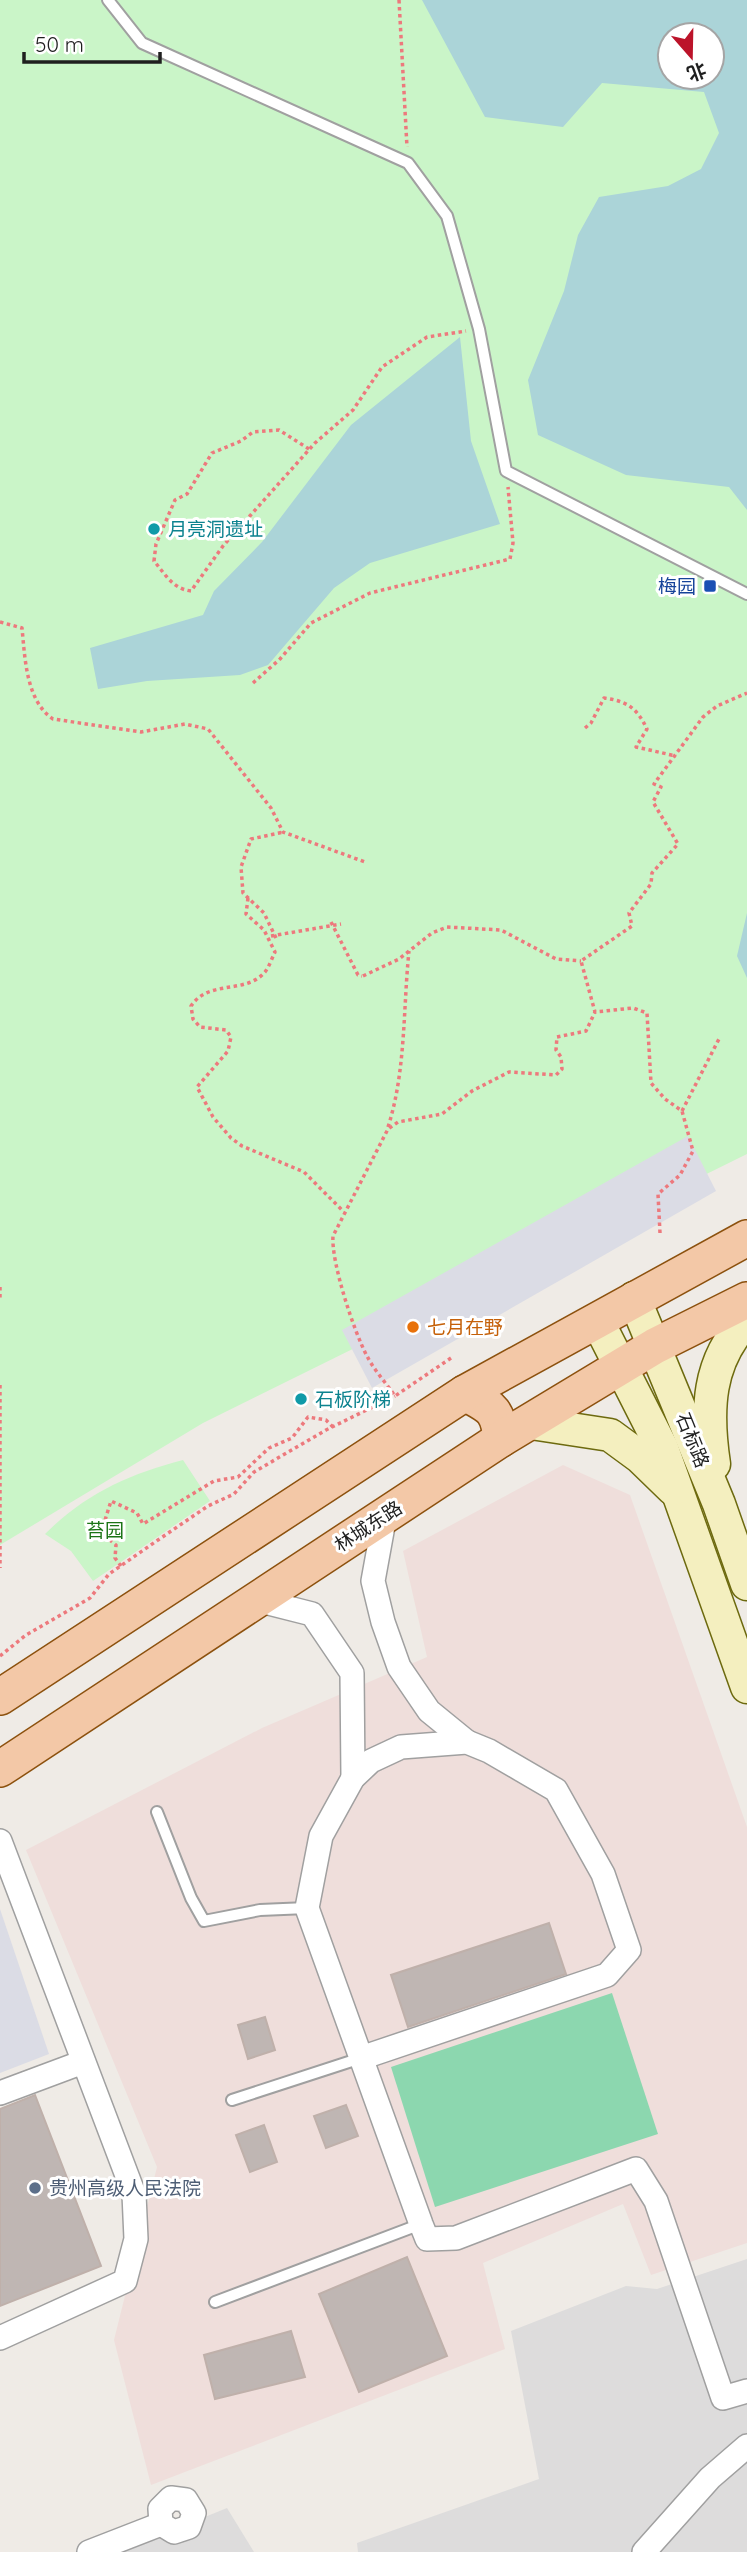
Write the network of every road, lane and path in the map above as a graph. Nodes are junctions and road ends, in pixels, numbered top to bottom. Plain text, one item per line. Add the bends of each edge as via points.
1 (108, 0) edge
2 (400, 0) edge
3 (408, 163) junction
4 (479, 329) junction
5 (309, 450) junction
6 (506, 471) junction
7 (747, 594) edge
8 (0, 622) edge
9 (253, 683) dead end
10 (747, 693) edge
11 (585, 728) dead end
12 (676, 756) junction
13 (289, 834) junction
14 (365, 862) dead end
15 (248, 898) junction
16 (332, 924) junction
17 (341, 924) dead end
18 (409, 951) junction
19 (580, 961) junction
20 (595, 1012) junction
21 (720, 1037) dead end
22 (682, 1111) junction
23 (388, 1129) junction
24 (344, 1211) junction
25 (660, 1233) dead end
26 (747, 1238) edge
27 (0, 1287) edge
28 (0, 1298) edge
29 (634, 1298) junction
30 (747, 1300) edge
31 (597, 1320) junction
32 (747, 1320) edge
33 (655, 1346) junction
34 (451, 1358) dead end
35 (621, 1367) junction
36 (0, 1385) edge
37 (465, 1392) junction
38 (395, 1396) junction
39 (531, 1423) junction
40 (1, 1425) edge
41 (333, 1427) junction
42 (692, 1436) junction
43 (501, 1439) junction
44 (662, 1448) junction
45 (681, 1497) junction
46 (719, 1504) junction
47 (384, 1515) junction
48 (121, 1566) junction
49 (0, 1568) edge
50 (747, 1584) edge
51 (257, 1600) junction
52 (0, 1656) edge
53 (747, 1687) edge
54 (0, 1697) edge
55 (467, 1742) junction
56 (0, 1769) edge
57 (353, 1777) junction
58 (157, 1812) dead end
59 (0, 1841) edge
60 (307, 1908) junction
61 (361, 2058) junction
62 (83, 2062) junction
63 (0, 2093) edge
64 (232, 2100) dead end
65 (421, 2224) junction
66 (215, 2302) dead end
67 (0, 2338) edge
68 (747, 2391) edge
69 (747, 2446) edge
70 (162, 2524) dead end
71 (89, 2552) edge
72 (644, 2552) edge

1 - 3 lane via 142,43
2 - 3 path
3 - 4 lane via 447,216
4 - 5 path via 427,337 382,366 353,410
4 - 6 lane
5 - 5 path via 223,547 191,591 170,581 154,561 156,544 174,500 187,494 212,453 253,432 279,430
6 - 7 lane
6 - 9 path via 513,543 510,559 370,593 311,623
8 - 13 path via 22,628 33,695 44,713 53,719 141,732 185,724 208,729 271,808 283,832
10 - 12 path via 704,717
11 - 12 path via 604,698 625,701 647,729 636,747
12 - 19 path via 654,784 661,787 653,802 678,844 652,873 651,884 629,913 632,926
13 - 14 path
13 - 15 path via 268,834 249,842 240,867 243,893
15 - 16 path via 264,913 274,936
15 - 24 path via 246,914 264,930 275,952 263,974 240,985 210,989 191,1006 200,1027 226,1030 231,1037 228,1051 197,1087 231,1138 304,1172
16 - 17 path
16 - 18 path via 358,975
18 - 19 path via 447,927 501,930 556,959
18 - 23 path via 395,1107
19 - 20 path
20 - 22 path via 633,1008 647,1013 650,1083
20 - 23 path via 586,1031 557,1037 562,1069 556,1075 509,1072 472,1091 442,1114 398,1122
21 - 22 path
22 - 25 path via 693,1151 680,1175 658,1194
23 - 24 path
24 - 38 path via 332,1236 340,1282 366,1355
26 - 29 main road
27 - 28 path
29 - 31 main road
29 - 33 main road, 石标路
30 - 33 main road, 林城东路
31 - 35 main road, 石标路
31 - 37 main road
32 - 46 main road via 736,1331 711,1379 709,1433
33 - 35 main road, 林城东路
33 - 42 main road, 石标路
34 - 38 path
35 - 39 main road, 林城东路
35 - 44 main road, 石标路
36 - 40 path
37 - 43 main road via 493,1408
37 - 54 main road
38 - 41 path
39 - 43 main road, 林城东路
39 - 45 main road via 610,1435
40 - 49 path
41 - 48 path via 254,1472 234,1494 208,1506
41 - 48 path via 326,1420 308,1417 292,1437 269,1448 238,1476 214,1481 143,1524 137,1513 111,1501 101,1533 116,1545 115,1558
42 - 44 main road
42 - 46 main road, 石标路
43 - 47 main road, 林城东路
44 - 45 main road, 石标路
45 - 53 main road, 石标路
46 - 50 main road, 石标路
47 - 51 main road, 林城东路
47 - 55 street via 373,1581 399,1667 429,1711
48 - 52 path via 90,1598 26,1635
51 - 56 main road, 林城东路
51 - 57 street via 312,1614 352,1673
55 - 57 street via 401,1747 371,1761
55 - 61 street via 556,1790 603,1874 629,1951 607,1975
57 - 60 street via 321,1836
58 - 60 lane via 204,1921 260,1910
59 - 62 street
60 - 61 street
61 - 64 lane
61 - 65 street
62 - 63 street
62 - 67 street via 134,2194 136,2239 125,2281
65 - 66 lane
65 - 68 street via 427,2239 456,2238 636,2169 656,2201 723,2398
69 - 72 street via 710,2478
70 - 71 street

